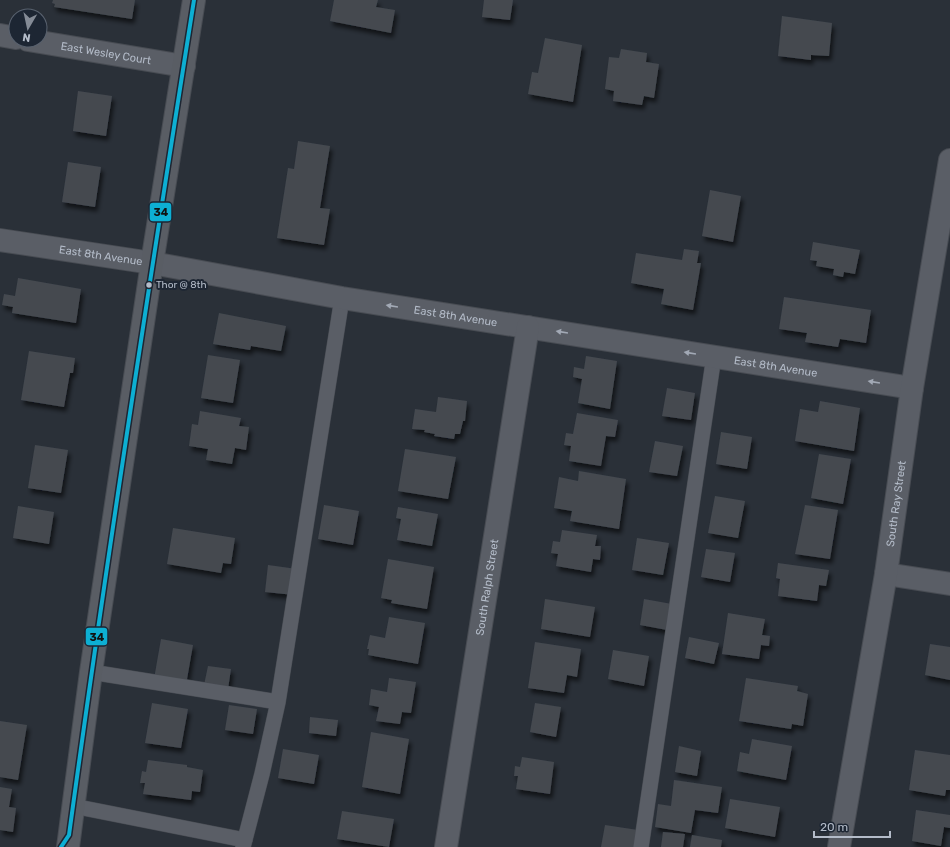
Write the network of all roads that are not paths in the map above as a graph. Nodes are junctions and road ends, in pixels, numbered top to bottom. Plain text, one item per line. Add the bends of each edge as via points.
1 (194, 0) edge
2 (48, 43) edge
3 (184, 66) junction
4 (950, 160) edge
5 (0, 240) edge
6 (152, 263) junction
7 (342, 298) junction
8 (528, 327) junction
9 (714, 356) junction
10 (912, 388) junction
11 (886, 574) junction
12 (950, 584) edge
13 (91, 672) junction
14 (278, 702) junction
15 (73, 806) junction
16 (66, 843) edge
17 (244, 844) edge
18 (446, 847) edge
19 (641, 847) edge
20 (839, 847) edge

1 - 3 main road
2 - 3 street, East Wesley Court
3 - 6 main road
4 - 10 street, South Ray Street
5 - 6 street, East 8th Avenue
6 - 7 street, East 8th Avenue
6 - 13 main road
8 -> 7 street, East 8th Avenue
7 - 14 lane
9 -> 8 street, East 8th Avenue
8 - 18 street, South Ralph Street
10 -> 9 street, East 8th Avenue
9 - 19 lane
10 - 11 street, South Ray Street
11 - 12 street
11 - 20 street, South Ray Street
13 - 14 lane
13 - 15 main road
14 - 17 lane
15 - 16 main road
15 - 17 lane

